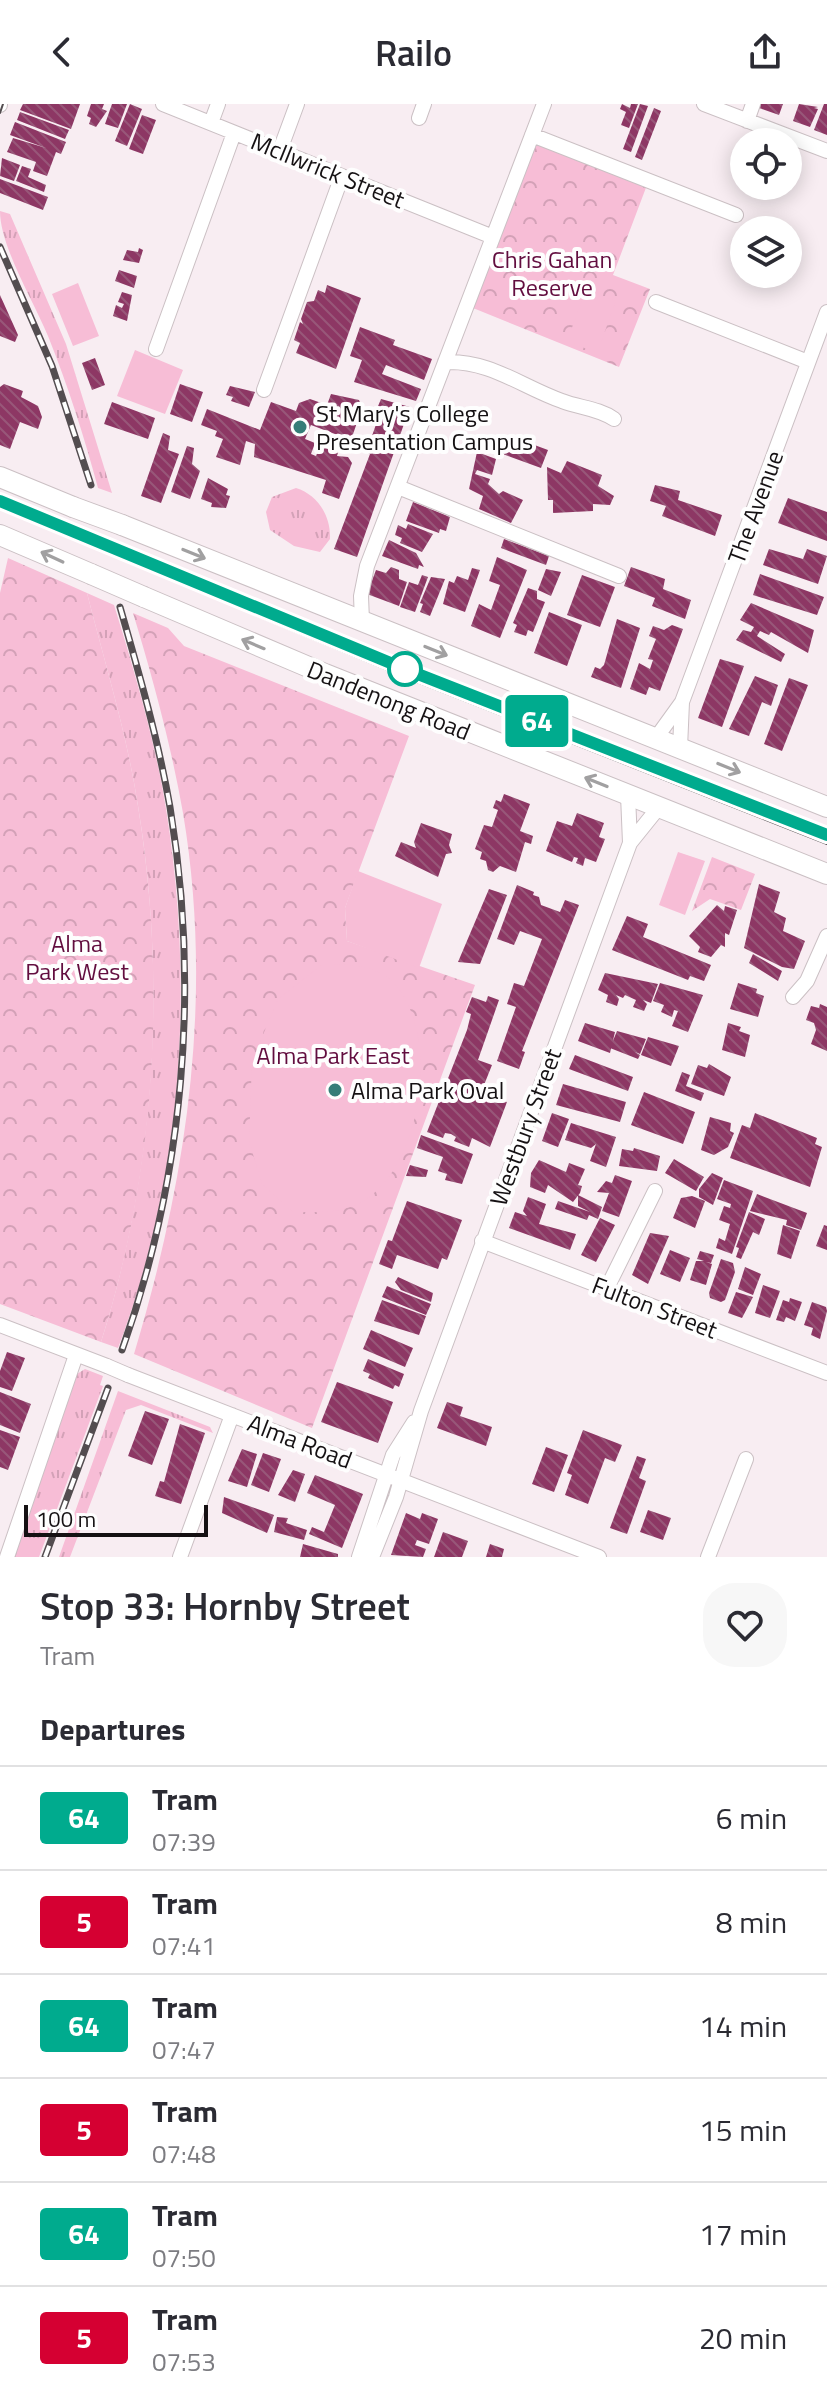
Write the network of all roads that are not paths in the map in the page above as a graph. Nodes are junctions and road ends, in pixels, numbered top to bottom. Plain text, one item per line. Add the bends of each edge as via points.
1 (163, 104) edge
2 (218, 104) edge
3 (297, 104) edge
4 (544, 104) edge
5 (704, 104) edge
6 (753, 104) edge
7 (747, 121) junction
8 (211, 123) junction
9 (234, 133) junction
10 (532, 135) junction
11 (280, 150) junction
12 (827, 151) edge
13 (342, 176) junction
14 (736, 215) dead end
15 (493, 237) junction
16 (656, 302) dead end
17 (827, 312) edge
18 (156, 349) dead end
19 (448, 356) junction
20 (808, 362) junction
21 (264, 390) dead end
22 (614, 419) dead end
23 (0, 477) edge
24 (398, 487) junction
25 (0, 535) edge
26 (619, 576) dead end
27 (362, 621) junction
28 (682, 702) junction
29 (656, 738) junction
30 (680, 748) junction
31 (628, 795) junction
32 (659, 807) junction
33 (827, 807) edge
34 (630, 843) junction
35 (826, 873) edge
36 (827, 936) edge
37 (793, 997) dead end
38 (655, 1191) dead end
39 (482, 1241) junction
40 (607, 1288) junction
41 (0, 1325) edge
42 (76, 1355) junction
43 (827, 1373) edge
44 (232, 1415) junction
45 (746, 1459) dead end
46 (394, 1477) junction
47 (595, 1556) edge
48 (7, 1557) edge
49 (180, 1557) edge
50 (359, 1557) edge
51 (372, 1557) edge
52 (708, 1557) edge

1 - 8 street, McIlwrick Street
2 - 8 street
3 - 11 street
4 - 10 street
5 - 7 street
6 - 7 street
7 - 12 street
8 - 9 street, McIlwrick Street
9 - 11 street, McIlwrick Street
9 - 18 street
10 - 14 street
10 - 15 street
11 - 13 street, McIlwrick Street
13 - 15 street, McIlwrick Street
13 - 21 street
15 - 19 street
16 - 20 street
17 - 20 street, The Avenue
19 - 22 street via 511,375 554,398
19 - 24 street
20 - 28 street, The Avenue
23 -> 27 highway, bridge
24 - 26 street
24 - 27 street via 367,566
31 -> 25 highway, Dandenong Road, bridge
27 -> 29 highway
28 - 29 street, The Avenue
28 - 30 street, The Avenue
29 - 30 highway
30 -> 33 highway
31 - 32 highway, Dandenong Road
31 - 34 street, Westbury Street
32 - 34 street, Westbury Street
32 - 35 highway, Dandenong Road
34 - 39 street, Westbury Street
36 - 37 street via 807,981
38 - 40 street
39 - 40 street, Fulton Street
39 - 46 street, Westbury Street
40 - 43 street, Fulton Street
41 - 42 street, Alma Road
42 - 44 street, Alma Road, bridge
42 - 48 street
44 - 46 street, Alma Road
44 - 49 street
45 - 52 street
46 - 47 street, Alma Road
46 - 50 street, Westbury Street
46 - 51 street, Westbury Street

